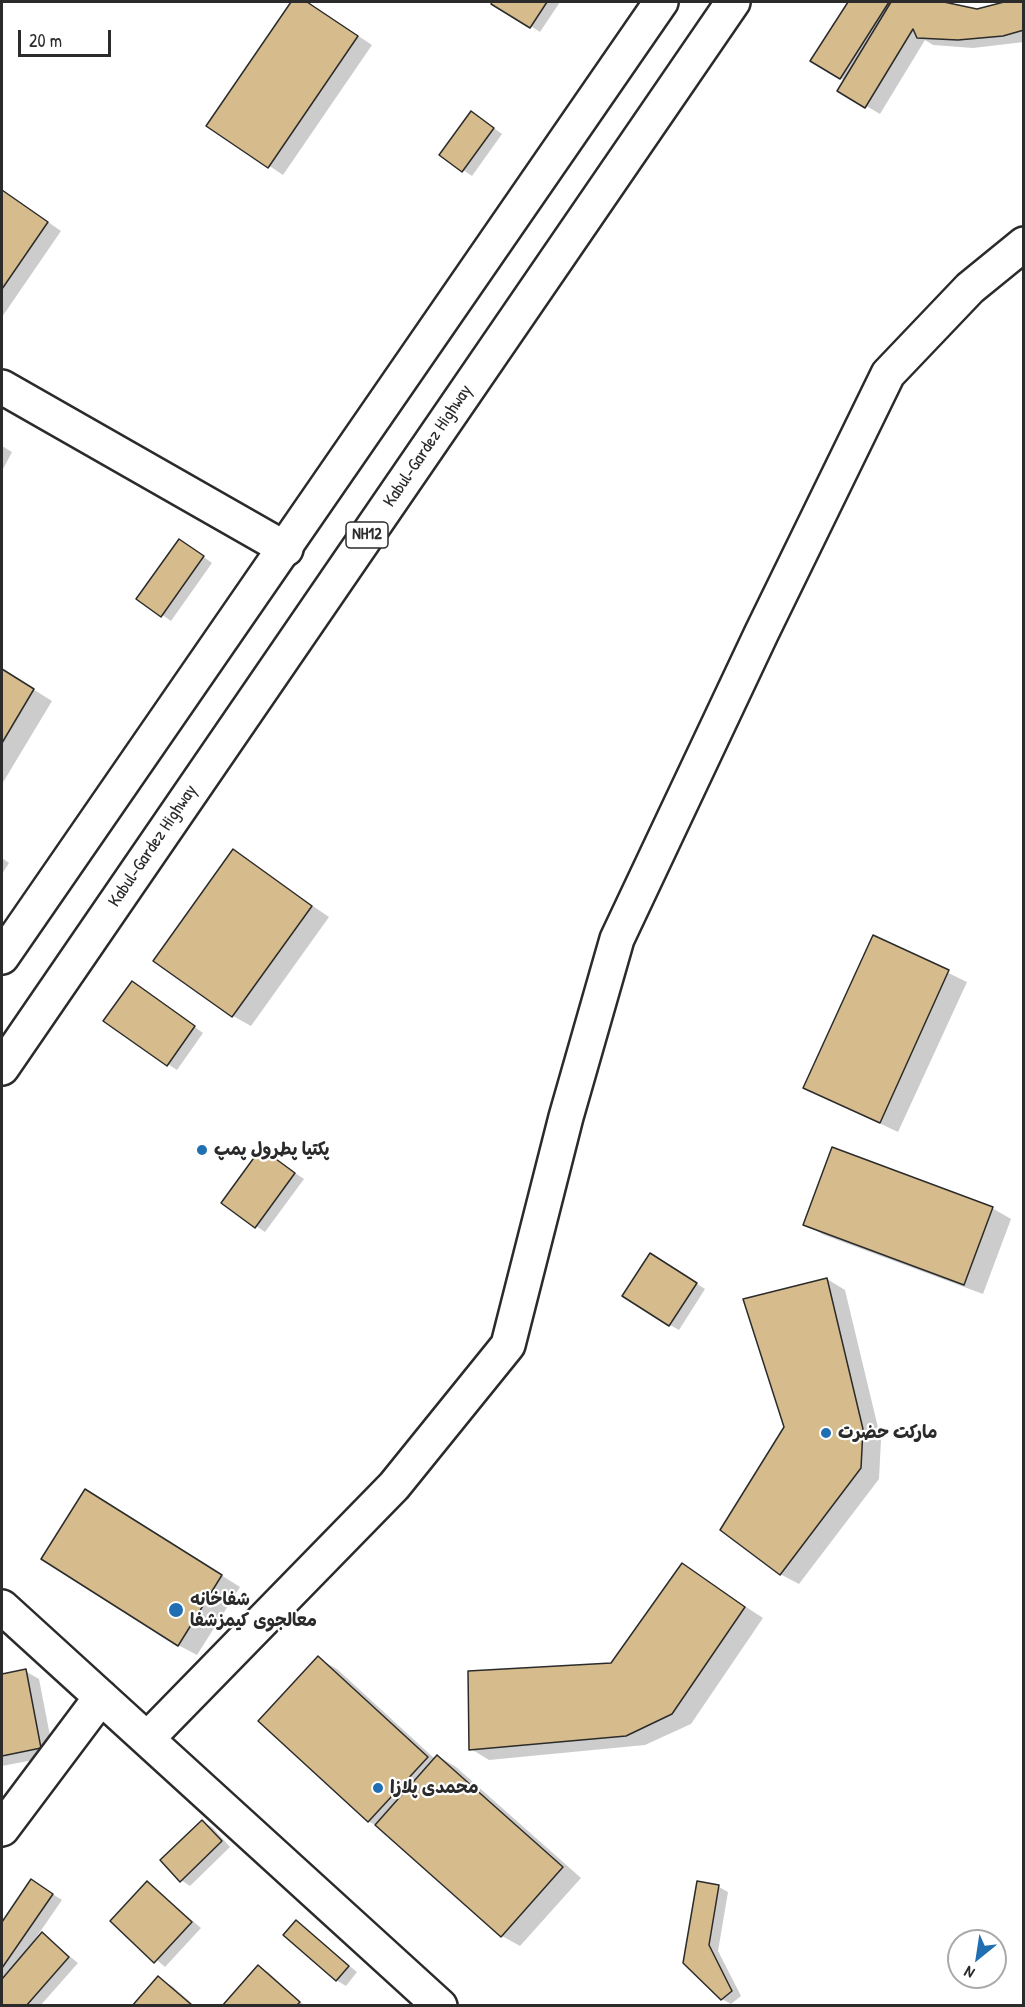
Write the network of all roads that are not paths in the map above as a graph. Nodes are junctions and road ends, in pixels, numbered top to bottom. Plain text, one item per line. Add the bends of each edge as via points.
1 (661, 2) edge
2 (733, 2) edge
3 (1023, 244) edge
4 (2, 387) edge
5 (286, 549) junction
6 (2, 957) edge
7 (2, 1068) edge
8 (2, 1607) edge
9 (101, 1697) junction
10 (147, 1739) junction
11 (2, 1829) edge
12 (440, 2006) edge

1 - 5 main road
2 - 7 main road, Kabul-Gardez Highway / NH12
3 - 10 main road via 970,288 888,374 617,939 566,1117 508,1345 394,1486
4 - 5 main road
5 - 6 main road
8 - 9 main road
9 - 10 main road
9 - 11 main road
10 - 12 main road

